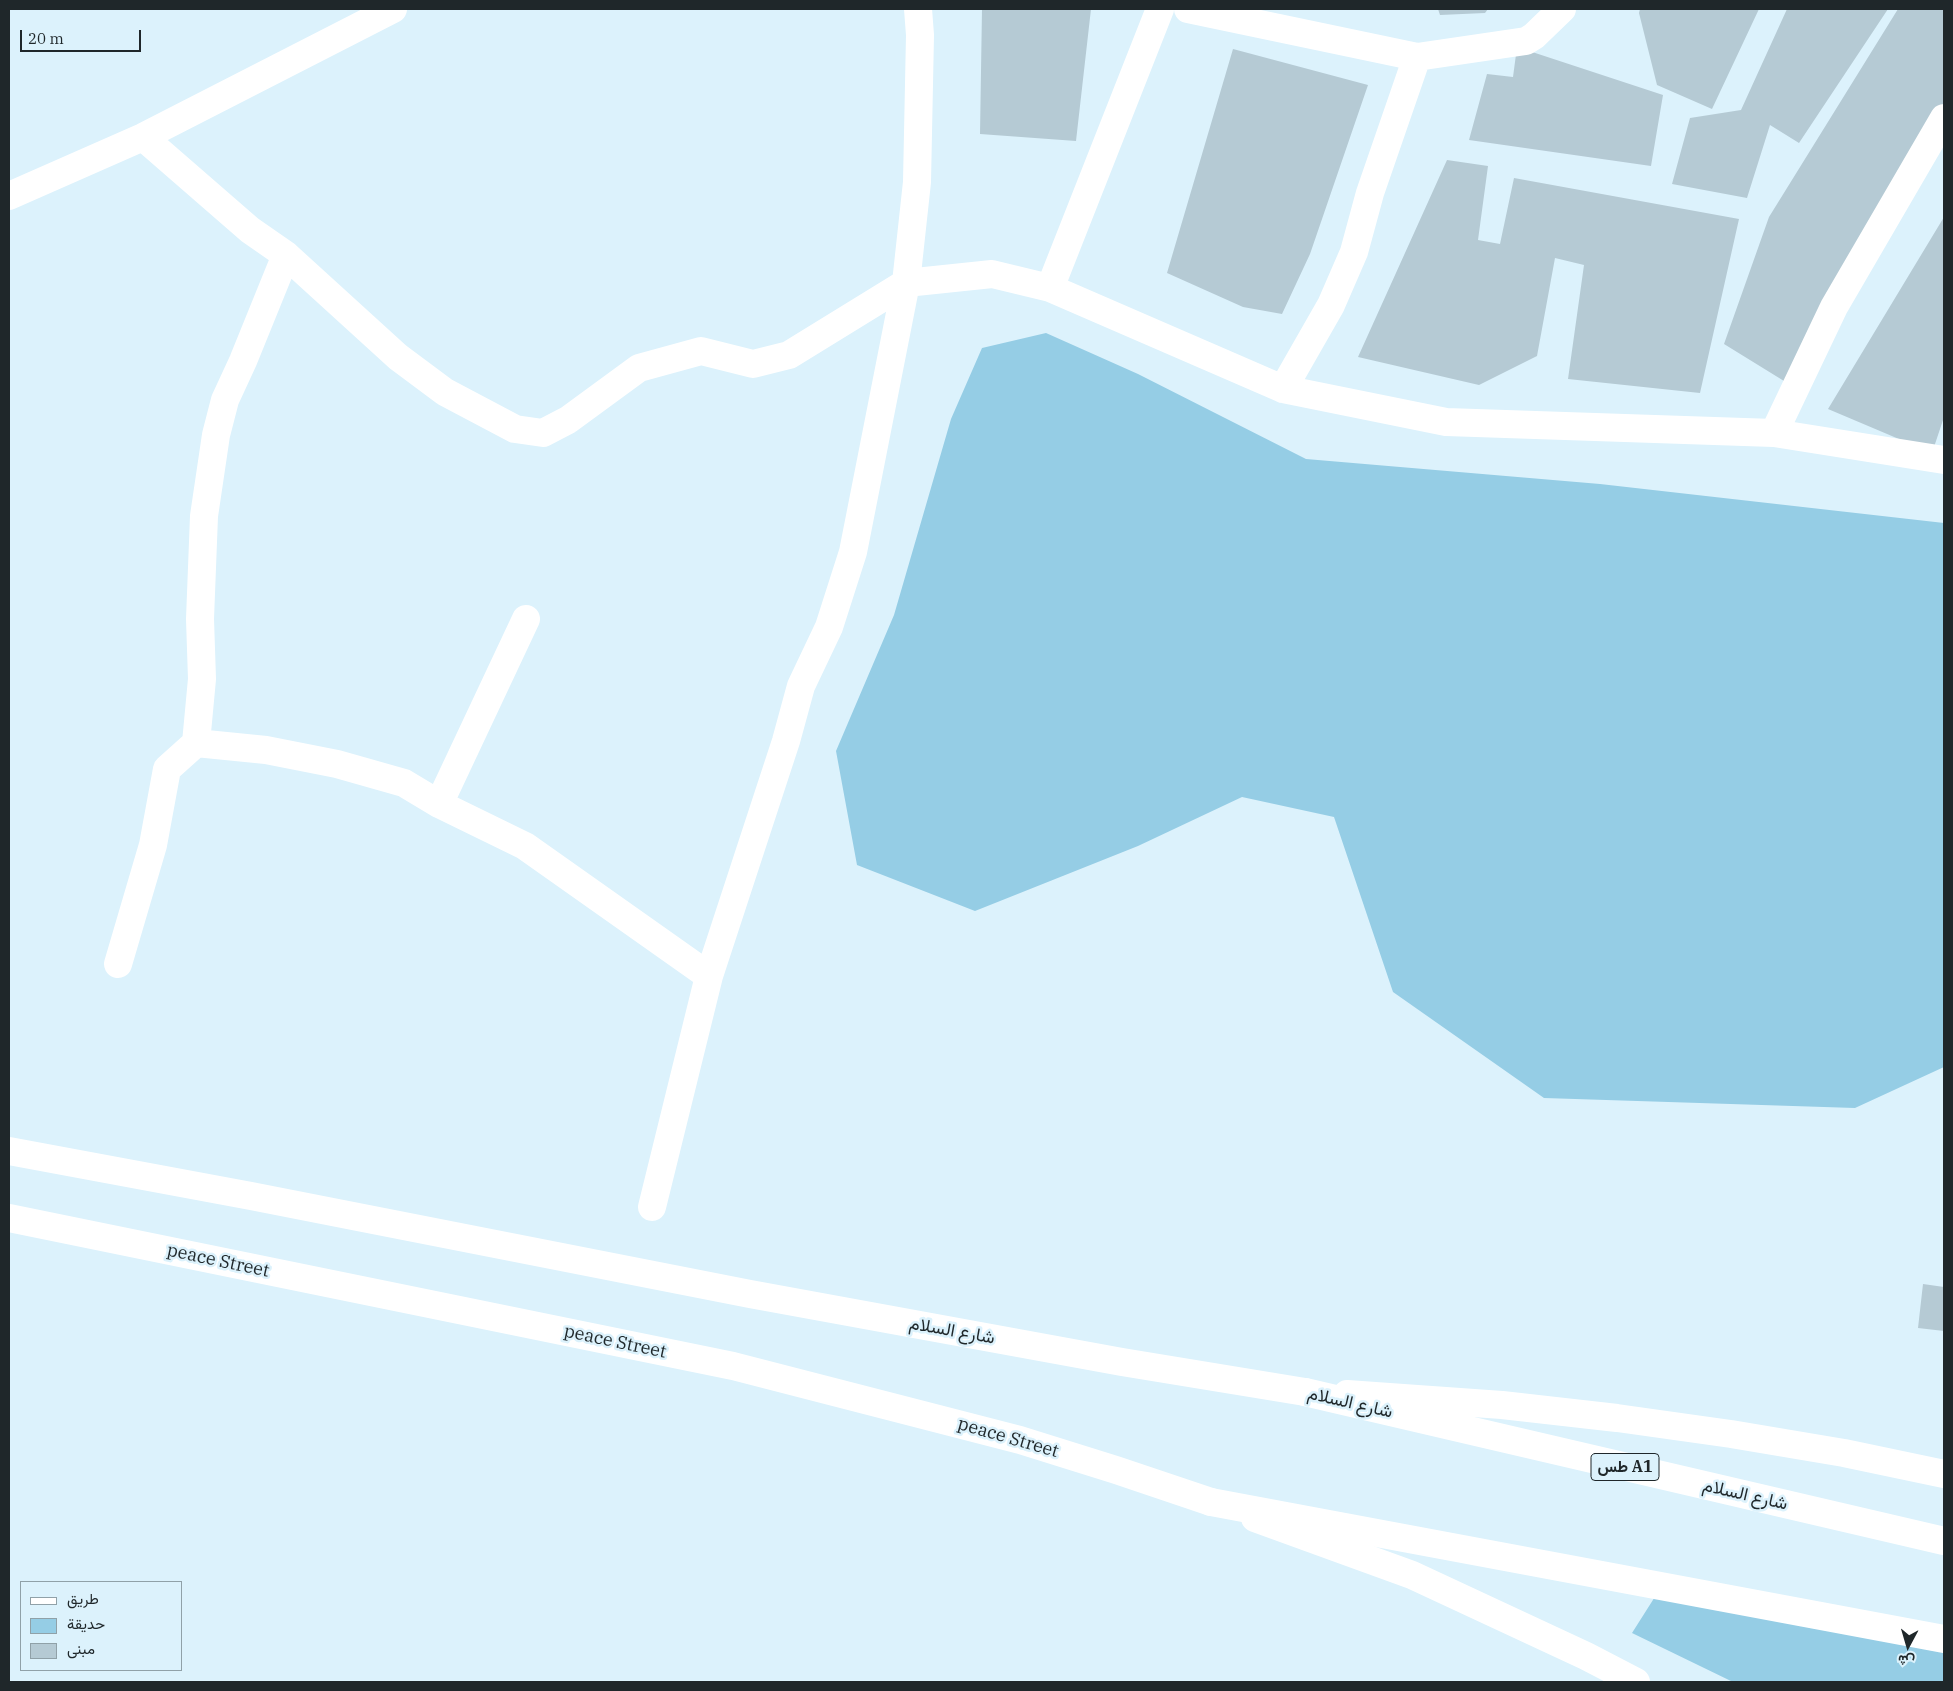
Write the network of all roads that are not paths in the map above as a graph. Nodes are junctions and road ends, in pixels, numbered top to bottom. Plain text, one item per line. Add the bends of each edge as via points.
1 (393, 9) edge
2 (918, 9) edge
3 (1160, 9) edge
4 (1188, 9) edge
5 (1562, 9) edge
6 (1417, 57) junction
7 (1944, 118) edge
8 (143, 137) junction
9 (9, 196) edge
10 (286, 255) junction
11 (906, 283) junction
12 (1050, 288) junction
13 (1283, 389) junction
14 (1774, 433) junction
15 (1944, 460) edge
16 (526, 619) dead end
17 (196, 743) junction
18 (439, 804) junction
19 (118, 964) dead end
20 (710, 976) junction
21 (9, 1151) edge
22 (652, 1207) dead end
23 (9, 1218) edge
24 (1305, 1392) junction
25 (1944, 1474) edge
26 (1211, 1502) junction
27 (1944, 1541) edge
28 (1944, 1639) edge
29 (1636, 1682) edge

1 - 8 main road
2 - 11 main road via 917,182
3 - 12 main road
4 - 6 main road
5 - 6 main road via 1526,41
6 - 13 main road via 1370,193 1354,252 1331,305
7 - 14 main road via 1834,307
8 - 9 main road
8 - 10 main road via 250,230
10 - 11 main road via 398,357 445,392 515,429 542,432 568,420 639,368 701,351 753,364 788,355
10 - 17 main road via 224,400 216,435 204,516 200,619 202,679
11 - 12 main road via 992,274
11 - 20 main road via 853,552 829,627 801,686
12 - 13 main road
13 - 14 main road via 1446,422
14 - 15 main road
16 - 18 main road
17 - 18 main road via 266,750 337,764 404,783
17 - 19 main road via 167,769 153,845
18 - 20 main road via 525,846
20 - 22 main road
21 - 24 main road, شارع السلام via 750,1294
23 - 26 main road, peace Street via 733,1366 1020,1440
24 - 25 main road via 1492,1404 1616,1418 1797,1445
24 - 27 main road, شارع السلام / طس A1
26 - 28 main road
26 - 29 main road via 1412,1574

